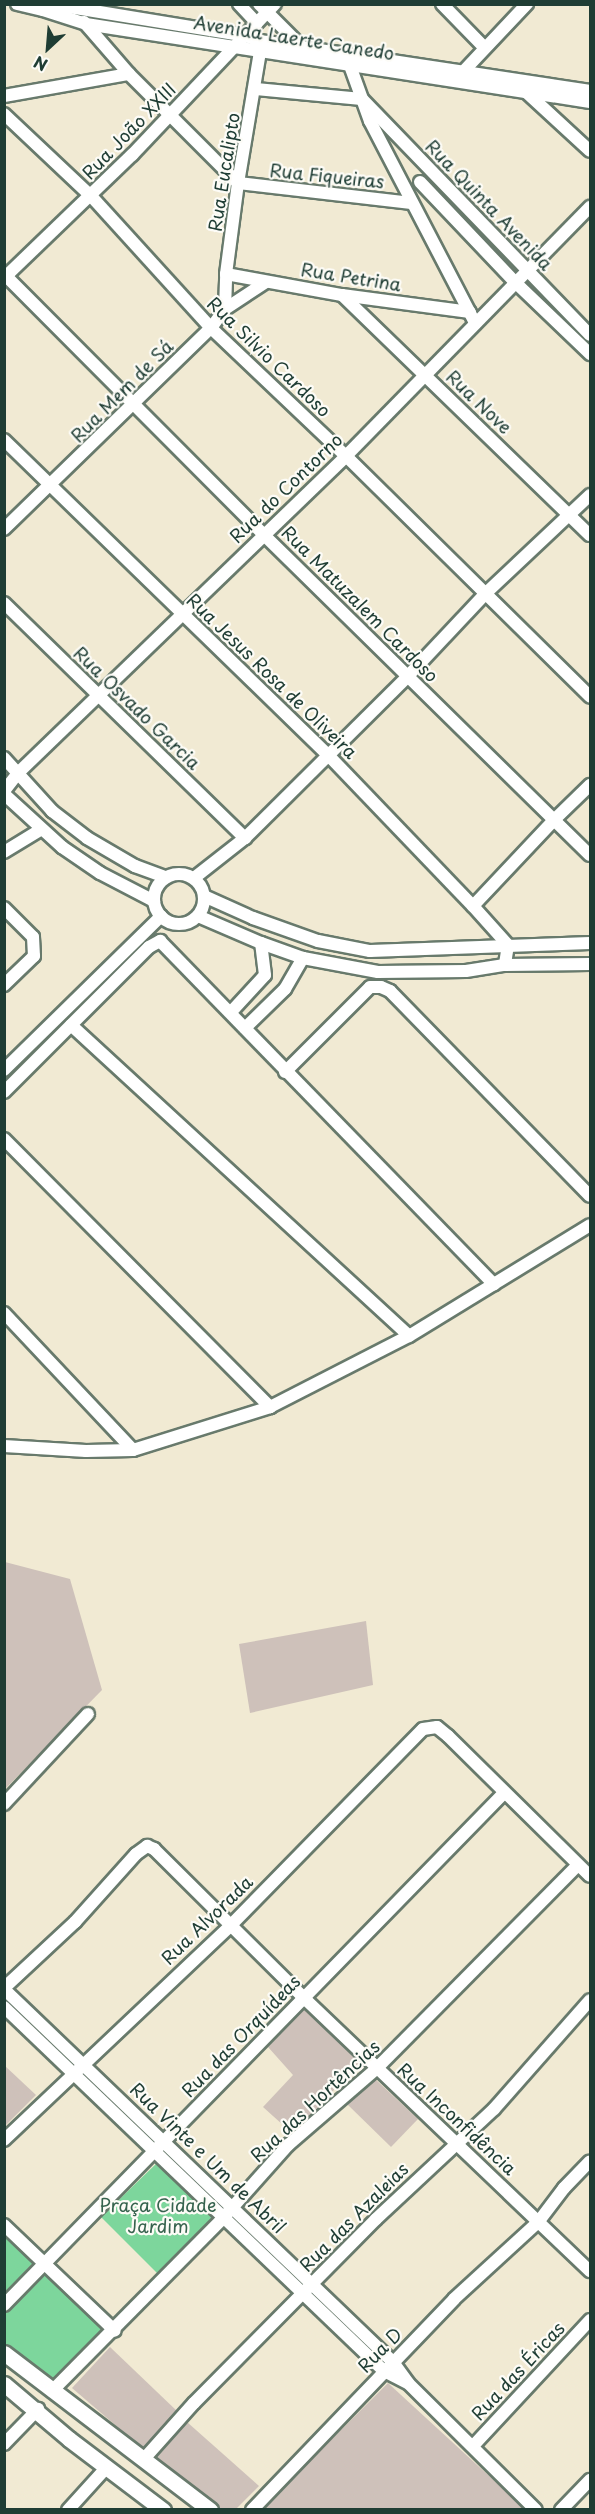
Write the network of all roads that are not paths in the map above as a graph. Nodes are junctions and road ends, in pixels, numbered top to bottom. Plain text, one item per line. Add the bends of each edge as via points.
1 (17, 4) edge
2 (239, 4) edge
3 (442, 4) edge
4 (527, 4) edge
5 (67, 6) edge
6 (43, 7) edge
7 (267, 7) edge
8 (256, 23) junction
9 (86, 24) junction
10 (246, 36) junction
11 (261, 46) junction
12 (301, 46) junction
13 (235, 47) junction
14 (484, 47) junction
15 (344, 52) junction
16 (350, 66) junction
17 (129, 74) junction
18 (459, 76) junction
19 (516, 80) junction
20 (255, 88) junction
21 (591, 91) edge
22 (525, 92) junction
23 (4, 96) edge
24 (362, 99) junction
25 (591, 102) edge
26 (4, 114) edge
27 (170, 114) junction
28 (591, 151) edge
29 (429, 169) junction
30 (420, 182) junction
31 (238, 183) junction
32 (91, 196) junction
33 (410, 197) junction
34 (591, 207) edge
35 (527, 272) junction
36 (226, 274) junction
37 (5, 276) edge
38 (266, 282) junction
39 (516, 283) junction
40 (342, 295) junction
41 (225, 309) junction
42 (473, 318) junction
43 (211, 328) junction
44 (591, 335) edge
45 (591, 354) edge
46 (424, 374) junction
47 (133, 405) junction
48 (4, 440) edge
49 (346, 456) junction
50 (50, 486) junction
51 (591, 495) edge
52 (570, 515) junction
53 (4, 529) edge
54 (263, 534) junction
55 (591, 535) edge
56 (486, 593) junction
57 (4, 603) edge
58 (183, 615) junction
59 (408, 676) junction
60 (97, 695) junction
61 (591, 697) edge
62 (328, 755) junction
63 (4, 758) edge
64 (18, 773) junction
65 (591, 785) edge
66 (4, 792) edge
67 (555, 819) junction
68 (40, 830) junction
69 (245, 838) junction
70 (4, 852) edge
71 (591, 855) edge
72 (166, 877) junction
73 (194, 879) junction
74 (204, 896) junction
75 (154, 901) junction
76 (473, 906) junction
77 (4, 908) edge
78 (161, 916) junction
79 (198, 916) junction
80 (318, 941) junction
81 (591, 943) edge
82 (261, 944) junction
83 (508, 945) junction
84 (307, 958) junction
85 (591, 964) edge
86 (505, 965) junction
87 (4, 985) edge
88 (231, 1012) junction
89 (71, 1025) junction
90 (245, 1028) junction
91 (4, 1070) edge
92 (285, 1072) junction
93 (4, 1092) edge
94 (4, 1139) edge
95 (591, 1196) edge
96 (591, 1225) edge
97 (494, 1285) junction
98 (4, 1313) edge
99 (409, 1336) junction
100 (270, 1407) junction
101 (4, 1446) edge
102 (133, 1450) junction
103 (88, 1714) dead end
104 (504, 1792) junction
105 (4, 1804) edge
106 (578, 1864) junction
107 (591, 1876) edge
108 (231, 1925) junction
109 (4, 1989) edge
110 (303, 1997) junction
111 (591, 2000) edge
112 (4, 2007) edge
113 (82, 2063) junction
114 (376, 2068) junction
115 (73, 2073) junction
116 (4, 2140) edge
117 (164, 2140) junction
118 (456, 2144) junction
119 (154, 2151) junction
120 (591, 2161) edge
121 (233, 2206) junction
122 (223, 2218) junction
123 (539, 2221) junction
124 (4, 2225) edge
125 (44, 2264) junction
126 (591, 2271) edge
127 (308, 2288) junction
128 (4, 2305) edge
129 (591, 2320) edge
130 (115, 2331) junction
131 (4, 2353) edge
132 (393, 2362) junction
133 (384, 2371) junction
134 (408, 2383) junction
135 (4, 2384) edge
136 (52, 2391) junction
137 (38, 2409) junction
138 (93, 2422) junction
139 (4, 2444) edge
140 (75, 2444) junction
141 (473, 2446) junction
142 (143, 2460) junction
143 (107, 2467) junction
144 (591, 2480) edge
145 (68, 2510) edge
146 (163, 2510) edge
147 (210, 2510) edge
148 (252, 2510) edge
149 (536, 2510) edge
150 (561, 2510) edge

1 - 6 street
2 - 8 street
3 - 14 street
4 - 14 street
5 - 6 street, Avenida Laerte Canedo
5 - 9 street
5 - 10 street, Avenida Laerte Canedo
6 - 9 street, Avenida Laerte Canedo
7 - 8 street, Rua João XXIII
7 - 12 street
8 - 10 street, Rua João XXIII
9 - 13 street, Avenida Laerte Canedo
9 - 17 street
10 - 11 street, Avenida Laerte Canedo
10 - 13 street, Rua João XXIII
11 - 12 street, Avenida Laerte Canedo
11 - 13 street, Avenida Laerte Canedo
11 - 16 street, Avenida Laerte Canedo
11 - 20 street, Rua Eucalipto
12 - 15 street, Avenida Laerte Canedo
13 - 27 street, Rua João XXIII
14 - 18 street
15 - 16 street
15 - 18 street, Avenida Laerte Canedo
16 - 18 street, Avenida Laerte Canedo
16 - 24 street
17 - 23 street
17 - 27 street
18 - 19 street, Avenida Laerte Canedo
18 - 22 street, Avenida Laerte Canedo
19 - 21 street, Avenida Laerte Canedo
19 - 22 street
20 - 24 street
20 - 31 street, Rua Eucalipto
22 - 25 street, Avenida Laerte Canedo
22 - 28 street
24 - 29 street, Rua Quinta Avenida
24 - 33 street
26 - 32 street, Rua Silvio Cardoso
27 - 31 street
27 - 32 street, Rua João XXIII
29 - 30 street
29 - 35 street, Rua Quinta Avenida
30 - 33 street
30 - 39 street, Rua Quinta Avenida
31 - 33 street, Rua Fiqueiras
31 - 36 street, Rua Eucalipto
32 - 37 street, Rua João XXIII
32 - 43 street, Rua Silvio Cardoso
33 - 42 street
34 - 35 street, Rua do Contorno
35 - 39 street, Rua do Contorno
35 - 44 street, Rua Quinta Avenida
36 - 38 street, Rua Petrina
36 - 41 street, Rua Eucalipto
37 - 47 street, Rua Matuzalem Cardoso
38 - 40 street, Rua Petrina
38 - 41 street, Rua Mem de Sá
39 - 42 street, Rua do Contorno
39 - 45 street, Rua Quinta Avenida
40 - 42 street, Rua Petrina
40 - 46 street, Rua Nove
41 - 43 street, Rua Mem de Sá
42 - 46 street, Rua do Contorno
43 - 47 street, Rua Mem de Sá
43 - 49 street, Rua Silvio Cardoso
46 - 49 street, Rua do Contorno
46 - 52 street, Rua Nove
47 - 50 street, Rua Mem de Sá
47 - 54 street, Rua Matuzalem Cardoso
48 - 50 street, Rua Jesus Rosa de Oliveira
49 - 54 street, Rua do Contorno
49 - 56 street, Rua Silvio Cardoso
50 - 53 street, Rua Mem de Sá
50 - 58 street, Rua Jesus Rosa de Oliveira
51 - 52 street
52 - 55 street, Rua Nove
52 - 56 street
54 - 58 street, Rua do Contorno
54 - 59 street, Rua Matuzalem Cardoso
56 - 59 street
56 - 61 street, Rua Silvio Cardoso
57 - 60 street, Rua Osvado Garcia
58 - 60 street, Rua do Contorno
58 - 62 street, Rua Jesus Rosa de Oliveira
59 - 62 street
59 - 67 street, Rua Matuzalem Cardoso
60 - 64 street, Rua do Contorno
60 - 69 street, Rua Osvado Garcia
62 - 69 street
62 - 76 street, Rua Jesus Rosa de Oliveira
63 - 64 street
64 - 66 street, Rua do Contorno
64 - 72 street via 52,811 87,838 135,866
65 - 67 street
66 - 68 street
67 - 71 street, Rua Matuzalem Cardoso
67 - 76 street
68 - 70 street
68 - 75 street via 100,873
69 - 73 street
72 - 73 street via 180,873
72 - 75 street via 157,887
73 - 74 street
74 - 79 street
74 - 80 street
75 - 78 street
76 - 83 street, Rua Jesus Rosa de Oliveira
77 - 87 street via 33,937 34,956
78 - 79 street via 176,923
78 - 91 street
79 - 82 street
80 - 83 street via 387,951
80 - 84 street
81 - 83 street
82 - 84 street
82 - 88 street via 265,975
83 - 86 street
84 - 86 street via 378,972
84 - 90 street via 285,989
85 - 86 street
88 - 89 street via 160,941 149,947
88 - 90 street
89 - 93 street
89 - 99 street
90 - 92 street
92 - 95 street via 369,987 381,987 390,991
92 - 97 street
94 - 100 street
96 - 97 street
97 - 99 street
98 - 102 street
99 - 100 street
100 - 102 street
101 - 102 street
103 - 105 street
104 - 106 street
104 - 108 street, Rua Alvorada via 448,1736 433,1726 417,1732
104 - 110 street, Rua das Orquídeas
106 - 107 street
106 - 114 street, Rua das Hortências
108 - 109 street, Rua Inconfidência via 157,1851 147,1846
108 - 110 street, Rua Inconfidência
108 - 113 street, Rua Alvorada
109 - 113 street, Rua Vinte e Um de Abril
110 - 114 street, Rua Inconfidência
110 - 117 street, Rua das Orquídeas
111 - 118 street, Rua das Azaleias via 494,2109
112 - 115 street, Rua Vinte e Um de Abril
113 - 115 street, Rua Alvorada
113 - 117 street, Rua Vinte e Um de Abril
114 - 118 street, Rua Inconfidência
114 - 121 street, Rua das Hortências via 288,2145
115 - 116 street, Rua Alvorada
115 - 119 street, Rua Vinte e Um de Abril
117 - 119 street, Rua das Orquídeas
117 - 121 street, Rua Vinte e Um de Abril
118 - 123 street, Rua Inconfidência
118 - 127 street, Rua das Azaleias
119 - 122 street, Rua Vinte e Um de Abril
119 - 125 street, Rua das Orquídeas
120 - 123 street, Rua D
121 - 122 street, Rua das Hortências
121 - 127 street, Rua Vinte e Um de Abril
122 - 127 street, Rua Vinte e Um de Abril
122 - 130 street, Rua das Hortências
123 - 126 street, Rua Inconfidência
123 - 132 street, Rua D
124 - 125 street
125 - 128 street, Rua das Orquídeas
125 - 130 street
127 - 132 street, Rua Vinte e Um de Abril
127 - 133 street, Rua Vinte e Um de Abril
127 - 142 street, Rua das Azaleias
129 - 141 street, Rua das Éricas
130 - 136 street, Rua das Hortências
131 - 136 main road
132 - 133 street, Rua D
132 - 134 street, Rua Vinte e Um de Abril
133 - 134 street, Rua Vinte e Um de Abril
133 - 148 street, Rua D
134 - 141 street, Rua Vinte e Um de Abril
135 - 137 main road
136 - 138 main road
137 - 139 street
137 - 140 main road
138 - 140 main road
138 - 142 main road
140 - 143 main road
141 - 149 street, Rua Vinte e Um de Abril
142 - 147 main road
143 - 145 street
143 - 146 main road
144 - 150 street

